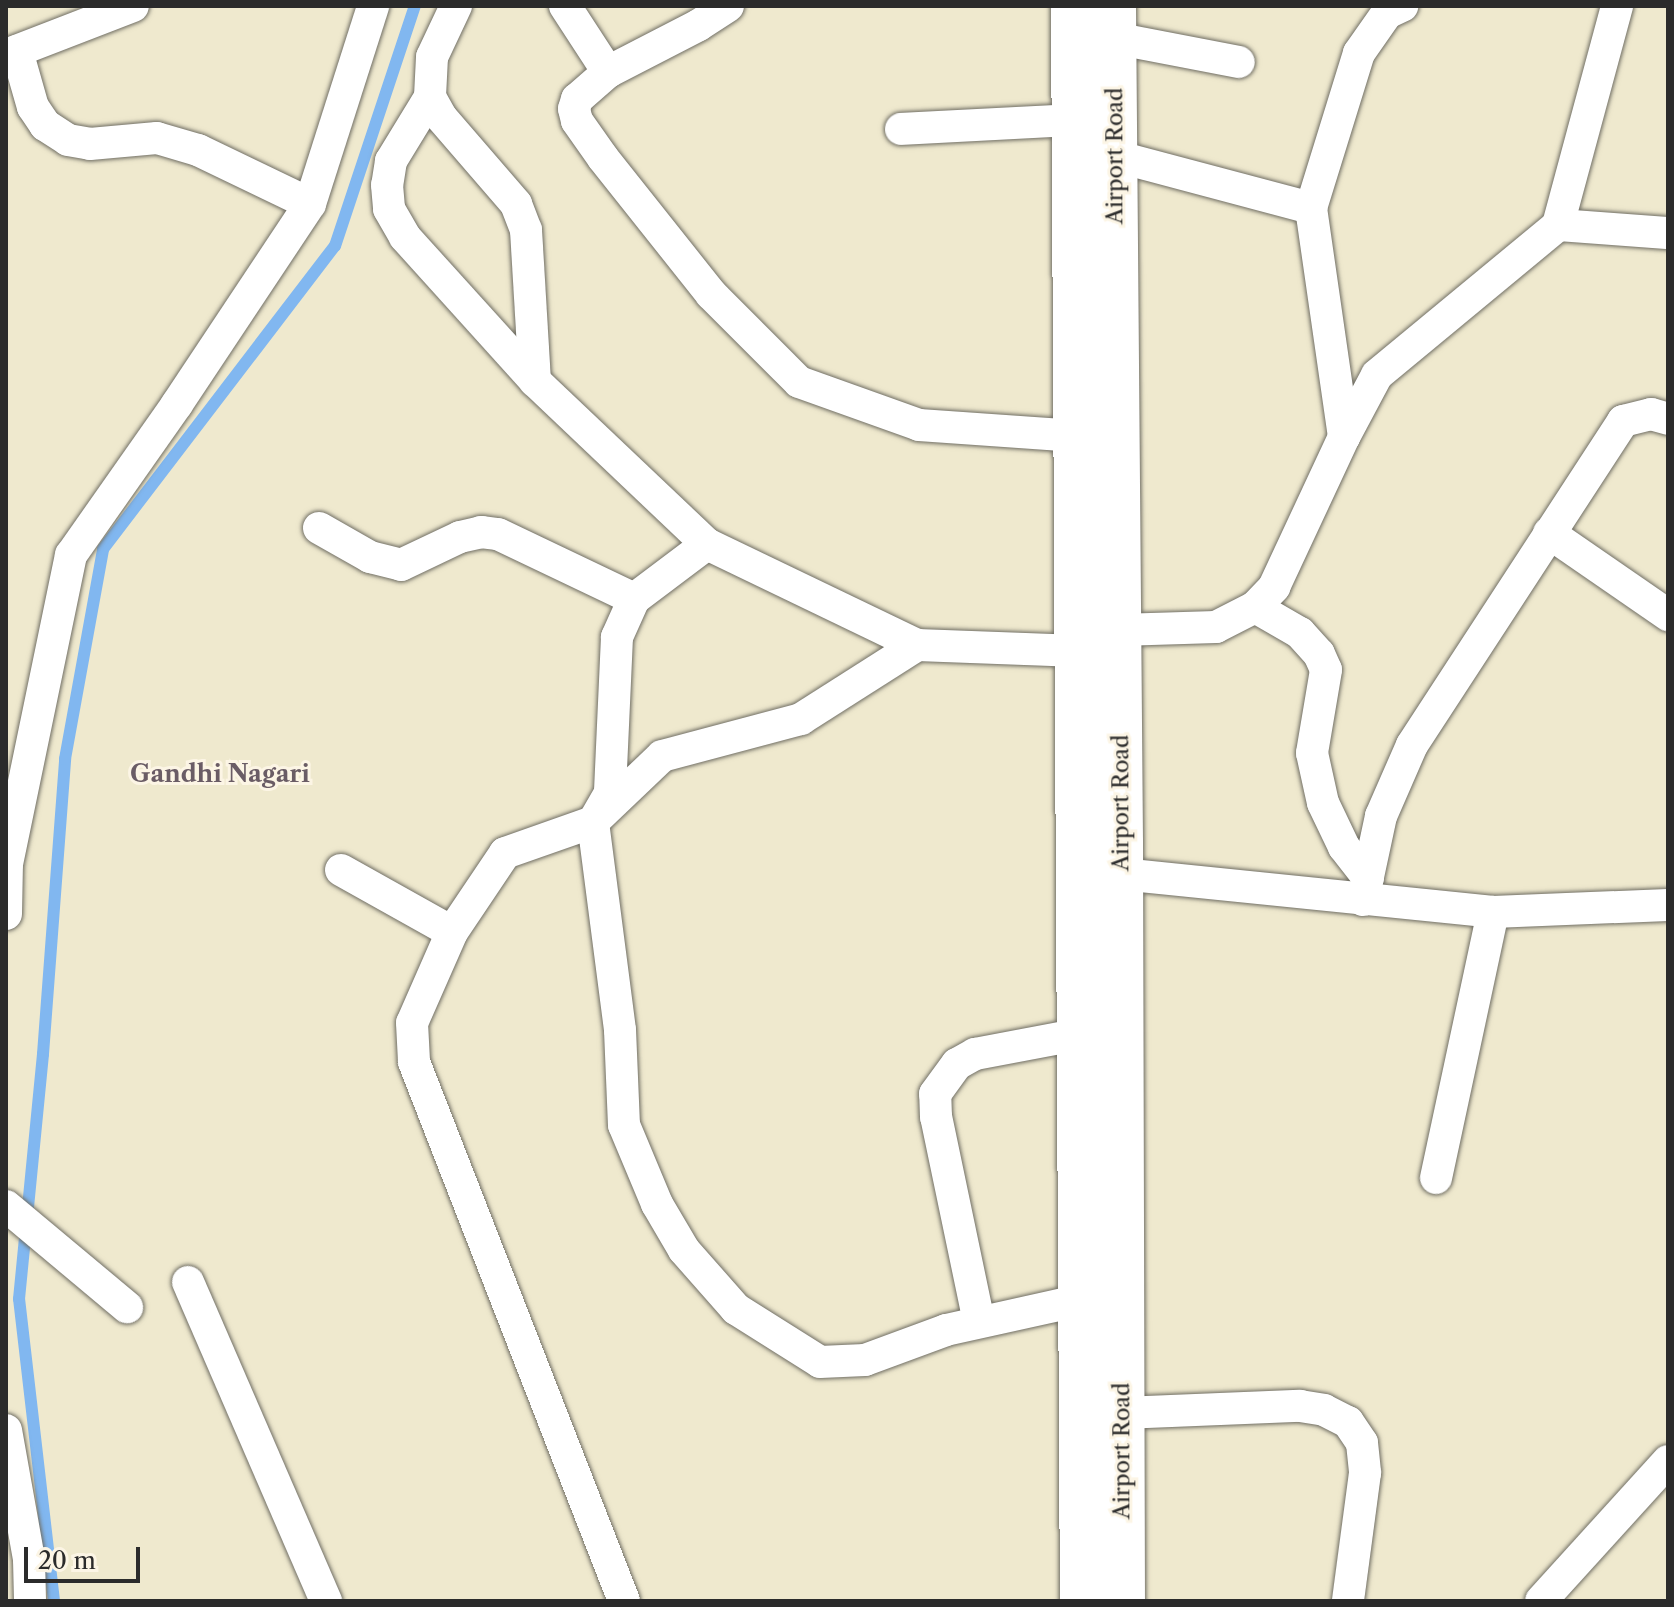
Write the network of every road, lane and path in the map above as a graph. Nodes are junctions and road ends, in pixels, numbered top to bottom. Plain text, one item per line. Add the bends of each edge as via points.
1 (133, 6) edge
2 (373, 6) edge
3 (456, 6) edge
4 (565, 6) edge
5 (728, 6) edge
6 (1073, 6) edge
7 (1402, 6) edge
8 (1617, 6) edge
9 (1114, 22) edge
10 (12, 53) edge
11 (1239, 62) dead end
12 (608, 72) junction
13 (430, 97) junction
14 (1074, 120) junction
15 (901, 129) dead end
16 (1115, 156) junction
17 (310, 204) junction
18 (1311, 208) junction
19 (1558, 225) junction
20 (1668, 233) edge
21 (535, 381) junction
22 (1668, 419) edge
23 (1077, 436) junction
24 (1344, 437) junction
25 (319, 528) dead end
26 (1549, 533) junction
27 (707, 544) junction
28 (634, 599) junction
29 (1255, 607) junction
30 (1668, 615) edge
31 (1119, 630) junction
32 (917, 645) junction
33 (1079, 651) junction
34 (593, 822) junction
35 (341, 870) dead end
36 (1121, 874) junction
37 (1365, 889) junction
38 (1668, 905) edge
39 (1493, 912) junction
40 (6, 914) edge
41 (452, 932) junction
42 (1081, 1034) junction
43 (1436, 1178) dead end
44 (20, 1217) edge
45 (188, 1282) dead end
46 (1081, 1300) junction
47 (127, 1307) dead end
48 (979, 1322) junction
49 (1122, 1413) junction
50 (6, 1430) edge
51 (1668, 1461) edge
52 (30, 1601) edge
53 (326, 1601) edge
54 (624, 1601) edge
55 (1082, 1601) edge
56 (1123, 1601) edge
57 (1348, 1601) edge
58 (1541, 1601) edge

1 - 10 street
2 - 17 street
3 - 13 street via 432,57
4 - 12 street
5 - 12 street
6 - 14 highway, Airport Road
7 - 18 street via 1387,13 1359,53
8 - 19 street
9 - 11 street
9 - 16 highway, Airport Road
10 - 17 street via 33,107 45,125 68,140 90,144 157,138 198,150
12 - 23 street via 577,99 577,121 711,294 799,382 919,425
13 - 21 street via 516,204 526,230
13 - 21 street via 391,161 389,209 405,237
14 - 15 street
14 - 23 highway, Airport Road
16 - 18 street
16 - 31 highway, Airport Road
17 - 40 street via 71,555 7,864
18 - 24 street
19 - 20 street
19 - 24 street via 1377,375
21 - 27 street
22 - 26 street via 1651,414 1623,421
23 - 33 highway, Airport Road
24 - 29 street via 1274,587
25 - 28 street via 370,557 401,565 460,537 498,534
26 - 30 street
26 - 37 street via 1412,745 1381,816
27 - 28 street
27 - 32 street
28 - 34 street via 617,637 610,793
29 - 31 street via 1216,627
29 - 37 street via 1300,633 1326,670 1312,753 1323,803
31 - 36 highway, Airport Road
32 - 33 street
32 - 34 street via 801,719 662,756
33 - 42 highway, Airport Road
34 - 41 street via 505,853
34 - 48 street via 620,1030 624,1125 657,1204 684,1250 736,1309 820,1362 865,1360
35 - 41 street
36 - 37 street
36 - 49 highway, Airport Road
37 - 39 street
38 - 39 street
39 - 43 street
41 - 54 street via 412,1023 414,1062
42 - 46 highway, Airport Road
42 - 48 street via 975,1054 957,1064 935,1094
44 - 47 street
45 - 53 street
46 - 48 street
46 - 55 highway, Airport Road
49 - 56 highway, Airport Road
49 - 57 street via 1300,1406 1348,1422 1362,1443 1365,1473
50 - 52 street via 29,1559
51 - 58 street

